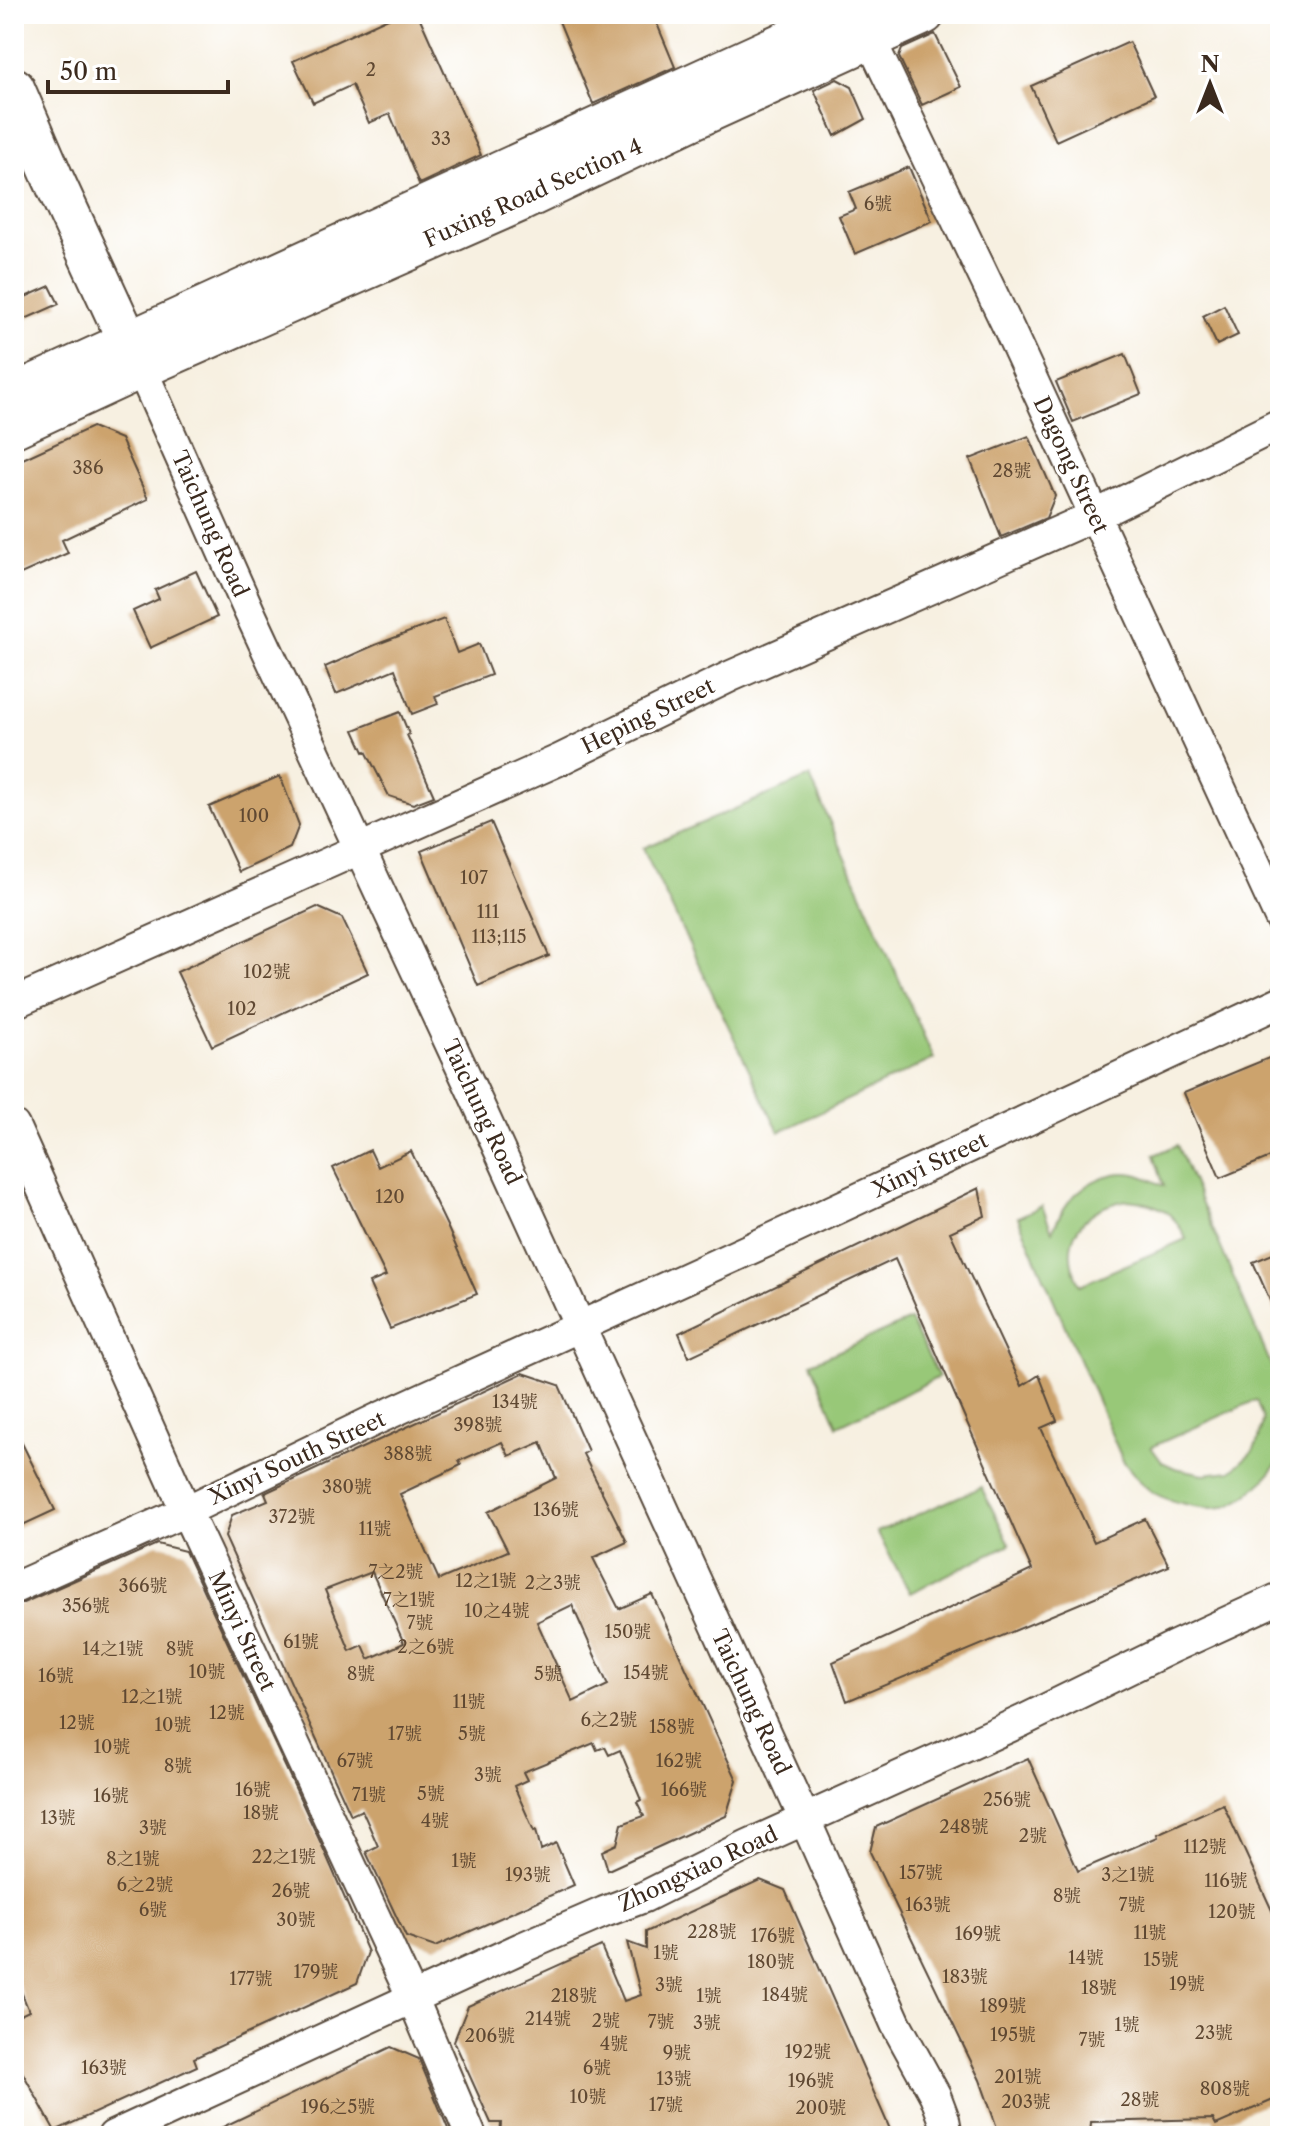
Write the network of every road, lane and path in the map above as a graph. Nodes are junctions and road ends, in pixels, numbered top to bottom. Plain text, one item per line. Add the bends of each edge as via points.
1 (924, 14) edge
2 (858, 22) edge
3 (14, 88) edge
4 (135, 355) junction
5 (14, 394) edge
6 (1280, 424) edge
7 (14, 427) edge
8 (1094, 516) junction
9 (360, 850) junction
10 (1280, 918) edge
11 (1280, 1002) edge
12 (14, 1003) edge
13 (14, 1126) edge
14 (580, 1326) junction
15 (186, 1511) junction
16 (14, 1588) edge
17 (1280, 1598) edge
18 (805, 1820) junction
19 (413, 1999) junction
20 (113, 2136) edge
21 (471, 2136) edge
22 (947, 2136) edge

1 - 2 main road, Fuxing Road Section 4
2 - 4 main road, Fuxing Road Section 4 via 326,253
2 - 8 street, Dagong Street
3 - 4 main road, Taichung Road
4 - 5 main road
4 - 7 main road
4 - 9 street, Taichung Road
6 - 8 street, Heping Street
8 - 9 street, Heping Street via 731,676
8 - 10 street, Dagong Street
9 - 12 street, Heping Street
9 - 14 street, Taichung Road
11 - 14 street, Xinyi Street
13 - 15 street, Minyi Street
14 - 15 street, Xinyi South Street
14 - 18 street, Taichung Road
15 - 16 street, Xinyi South Street
15 - 19 street, Minyi Street
17 - 18 street, Zhongxiao Road
18 - 19 street, Zhongxiao Road
18 - 22 street, Taichung Road via 896,2024 935,2095
19 - 20 street, Zhongxiao Road
19 - 21 street, Minyi Street

